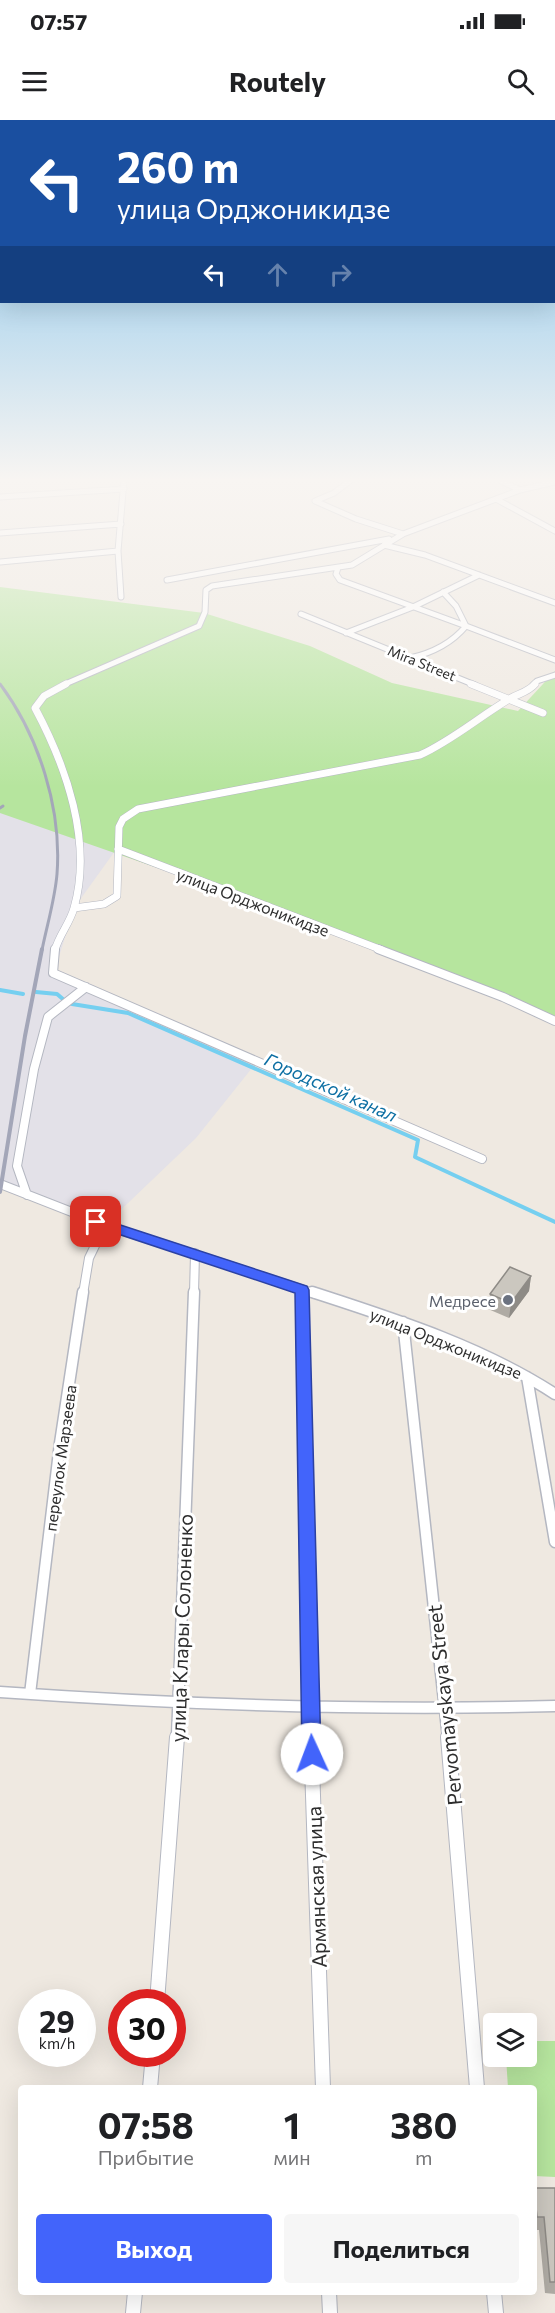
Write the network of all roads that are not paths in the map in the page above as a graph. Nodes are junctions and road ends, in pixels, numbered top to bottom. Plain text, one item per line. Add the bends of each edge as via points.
1 (120, 582) edge
2 (238, 582) edge
3 (346, 582) edge
4 (463, 582) edge
5 (499, 582) edge
6 (443, 592) junction
7 (121, 597) dead end
8 (555, 603) edge
9 (413, 607) junction
10 (301, 614) dead end
11 (466, 626) junction
12 (346, 633) junction
13 (484, 635) junction
14 (459, 636) junction
15 (410, 658) junction
16 (555, 660) edge
17 (555, 675) edge
18 (510, 699) junction
19 (543, 713) dead end
20 (118, 849) junction
21 (74, 908) junction
22 (86, 987) junction
23 (555, 1021) edge
24 (482, 1159) dead end
25 (0, 1184) edge
26 (27, 1195) junction
27 (105, 1226) junction
28 (195, 1253) junction
29 (302, 1290) junction
30 (403, 1322) junction
31 (527, 1377) junction
32 (555, 1394) edge
33 (555, 1542) edge
34 (0, 1692) edge
35 (30, 1694) junction
36 (180, 1703) junction
37 (310, 1706) junction
38 (555, 1706) edge
39 (446, 1709) junction
40 (158, 1989) edge
41 (152, 2067) edge
42 (150, 2085) edge
43 (323, 2085) edge
44 (477, 2085) edge
45 (135, 2295) edge
46 (329, 2295) edge
47 (494, 2295) edge
48 (133, 2313) edge
49 (330, 2313) edge
50 (496, 2313) edge

1 - 7 street
2 - 21 street via 206,590 202,622 193,630 59,687 36,702 35,708 66,775 77,834 80,871
3 - 9 street
4 - 6 street
5 - 8 street
6 - 9 street
6 - 11 street
9 - 11 street
9 - 12 street
10 - 12 street, Mira Street
11 - 13 street
11 - 14 street
12 - 15 street, Mira Street
13 - 14 street
13 - 16 street
14 - 15 street
15 - 18 street, Mira Street
17 - 18 street via 542,678
18 - 19 street, Mira Street
18 - 20 street via 439,746 410,758 138,810 119,826
20 - 21 street via 117,896 104,904
20 - 23 street, улица Орджоникидзе via 503,997
21 - 22 street via 55,948 53,973
22 - 24 street
22 - 26 street via 48,1017 34,1069 19,1156
25 - 26 street, улица Орджоникидзе
26 - 27 street, улица Орджоникидзе
27 - 28 street, улица Орджоникидзе
27 - 35 street, переулок Марзеева via 89,1258 82,1297
28 - 29 street, улица Орджоникидзе
28 - 36 street, улица Клары Солоненко
29 - 30 street, улица Орджоникидзе
29 - 37 street, Армянская улица
30 - 31 street, улица Орджоникидзе
30 - 39 street, Pervomayskaya Street
31 - 32 street, улица Орджоникидзе
31 - 33 street
34 - 35 street
35 - 36 street
36 - 37 street
36 - 40 street, улица Клары Солоненко
37 - 39 street
37 - 43 street, Армянская улица
38 - 39 street
39 - 44 street, Pervomayskaya Street
41 - 42 street
45 - 48 street
46 - 49 street
47 - 50 street

